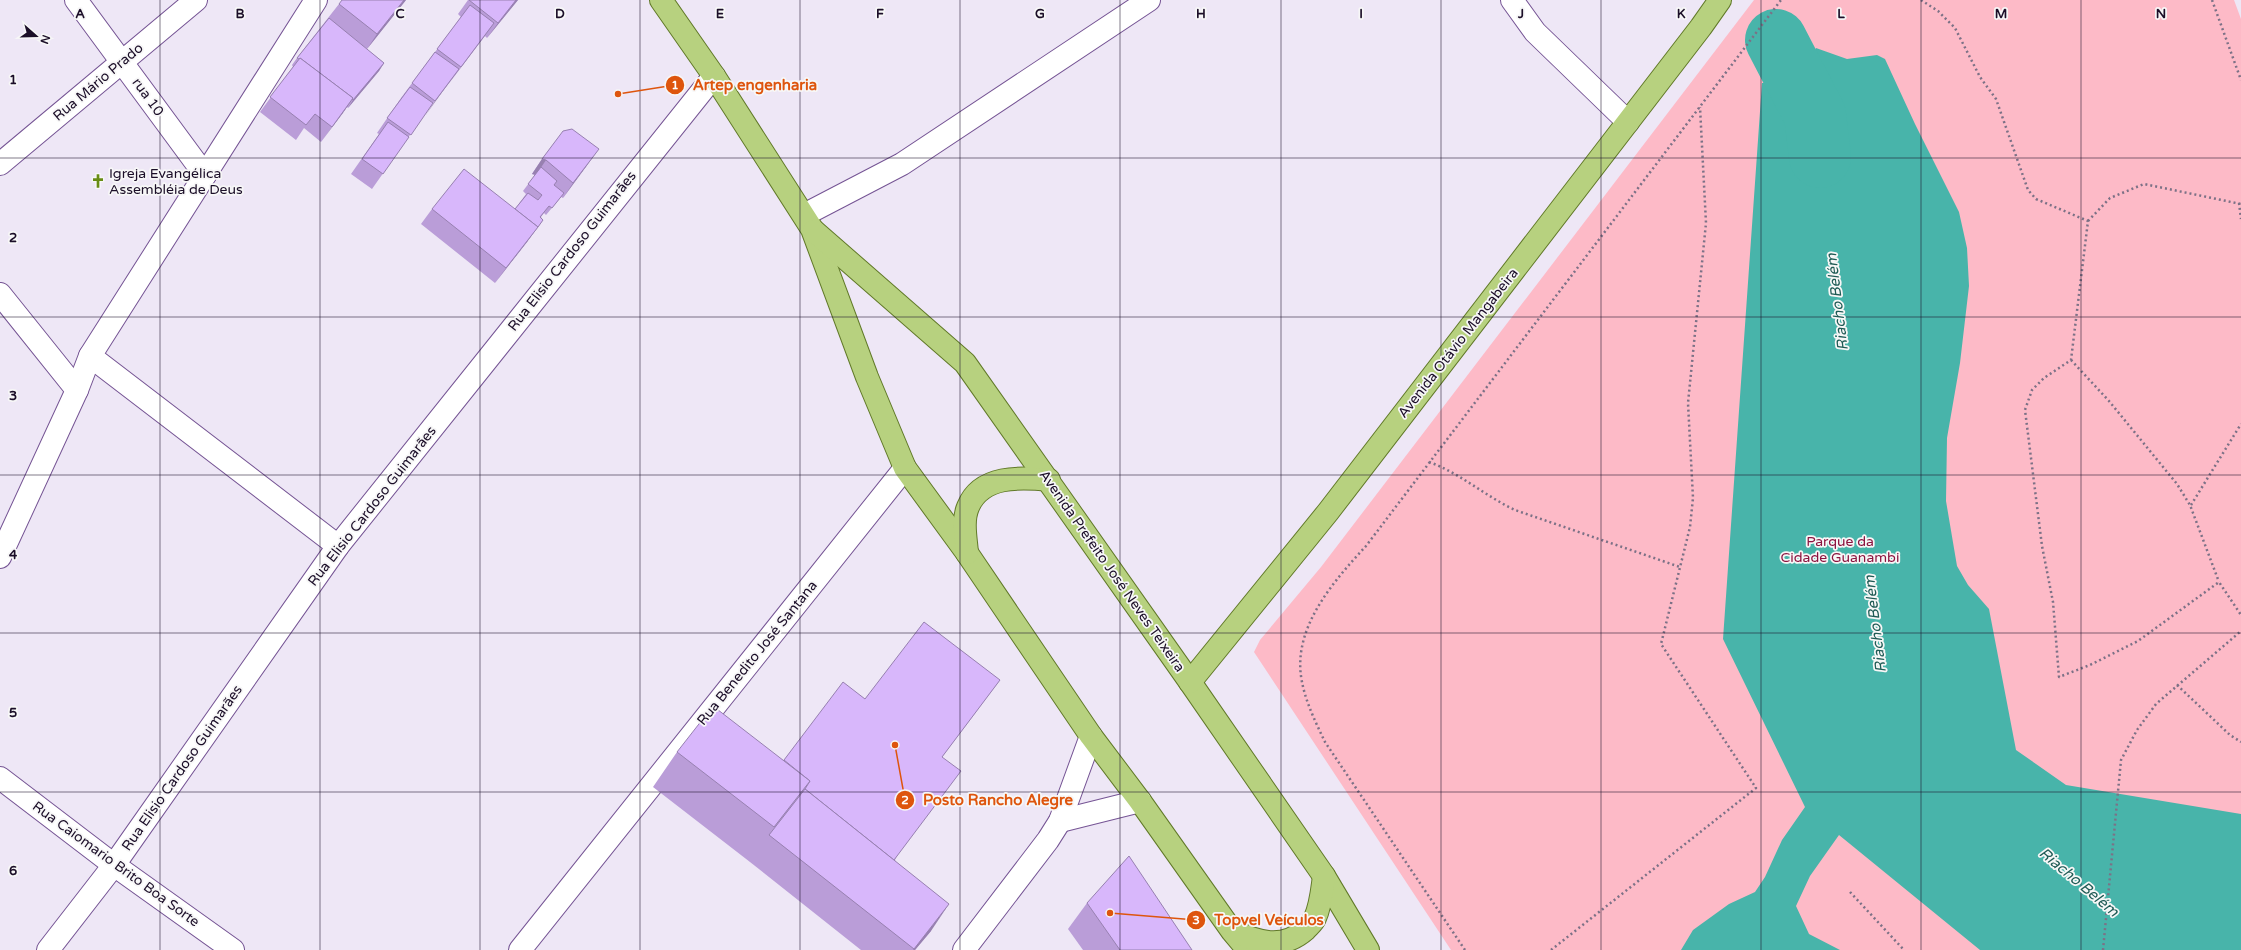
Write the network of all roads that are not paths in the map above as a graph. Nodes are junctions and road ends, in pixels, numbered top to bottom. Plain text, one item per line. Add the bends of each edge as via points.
1 (76, 0) edge
2 (196, 0) edge
3 (316, 0) edge
4 (661, 0) edge
5 (1149, 0) edge
6 (1512, 0) edge
7 (1720, 0) edge
8 (122, 63) junction
9 (714, 76) junction
10 (1628, 122) junction
11 (0, 164) edge
12 (205, 175) junction
13 (808, 222) junction
14 (0, 294) edge
15 (90, 356) junction
16 (77, 390) junction
17 (905, 468) junction
18 (1048, 480) junction
19 (338, 546) junction
20 (967, 553) junction
21 (0, 557) edge
22 (1190, 682) junction
23 (1091, 736) junction
24 (0, 778) edge
25 (1140, 801) junction
26 (1060, 821) junction
27 (114, 865) junction
28 (1324, 876) junction
29 (1232, 931) junction
30 (48, 950) edge
31 (233, 950) edge
32 (520, 950) edge
33 (964, 950) edge
34 (1248, 950) edge
35 (1368, 950) edge

1 - 8 street, rua 10
2 - 8 street, Rua Mário Prado
3 - 12 street
4 - 9 main road, Avenida Prefeito José Neves Teixeira
5 - 13 street via 902,164
6 - 10 street via 1535,32
7 - 10 main road, Avenida Otávio Mangabeira
8 - 11 street, Rua Mário Prado
8 - 12 street, rua 10
9 - 13 main road, Avenida Prefeito José Neves Teixeira
9 - 19 street, Rua Elisio Cardoso Guimarães
10 - 22 main road, Avenida Otávio Mangabeira via 1328,512
12 - 15 street
13 - 17 main road, Avenida Prefeito José Neves Teixeira
13 - 18 main road, Avenida Prefeito José Neves Teixeira via 964,363
14 - 16 street
15 - 16 street
15 - 19 street
16 - 21 street
17 - 20 main road, Avenida Prefeito José Neves Teixeira
17 - 32 street, Rua Benedito José Santana
18 - 20 main road via 1012,479 994,482 980,491 968,507 965,526
18 - 22 main road, Avenida Prefeito José Neves Teixeira
19 - 27 street, Rua Elisio Cardoso Guimarães
20 - 23 main road, Avenida Prefeito José Neves Teixeira
22 - 28 main road, Avenida Prefeito José Neves Teixeira
23 - 25 main road, Avenida Prefeito José Neves Teixeira
23 - 26 street
24 - 27 street, Rua Caiomario Brito Boa Sorte
25 - 26 street
25 - 29 main road, Avenida Prefeito José Neves Teixeira
26 - 33 street
27 - 30 street, Rua Elisio Cardoso Guimarães
27 - 31 street, Rua Caiomario Brito Boa Sorte
28 - 29 main road via 1315,920 1299,936 1278,944 1259,942
28 - 35 main road, Avenida Prefeito José Neves Teixeira
29 - 34 main road, Avenida Prefeito José Neves Teixeira

